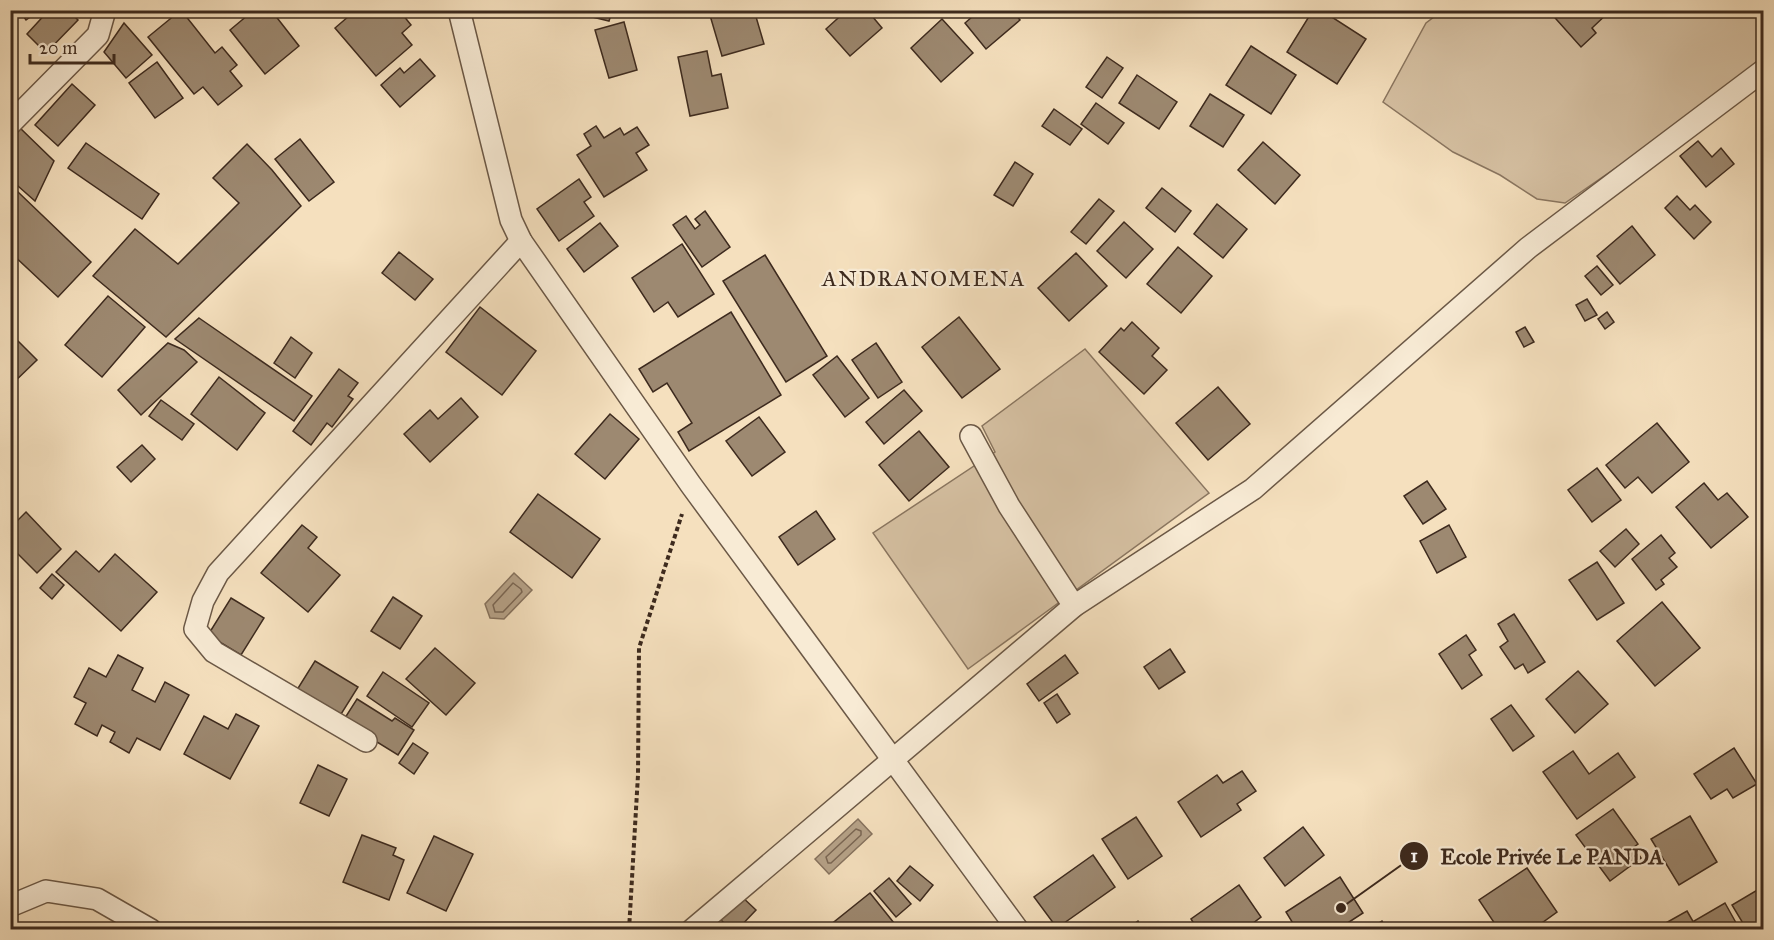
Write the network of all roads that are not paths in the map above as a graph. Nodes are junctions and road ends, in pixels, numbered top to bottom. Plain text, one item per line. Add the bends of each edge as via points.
1 (105, 10) edge
2 (459, 10) edge
3 (1764, 70) edge
4 (10, 124) edge
5 (521, 241) junction
6 (971, 436) dead end
7 (1074, 606) junction
8 (366, 741) dead end
9 (893, 758) junction
10 (10, 906) edge
11 (151, 930) edge
12 (692, 930) edge
13 (1018, 930) edge

1 - 4 street via 98,34
2 - 5 street via 511,220
3 - 7 street via 1528,248 1253,489
5 - 8 street via 218,573 203,601 195,629 214,652
5 - 9 street via 691,485
6 - 7 street via 1009,506
7 - 9 street
9 - 12 street
9 - 13 street
10 - 11 street via 46,891 97,899

